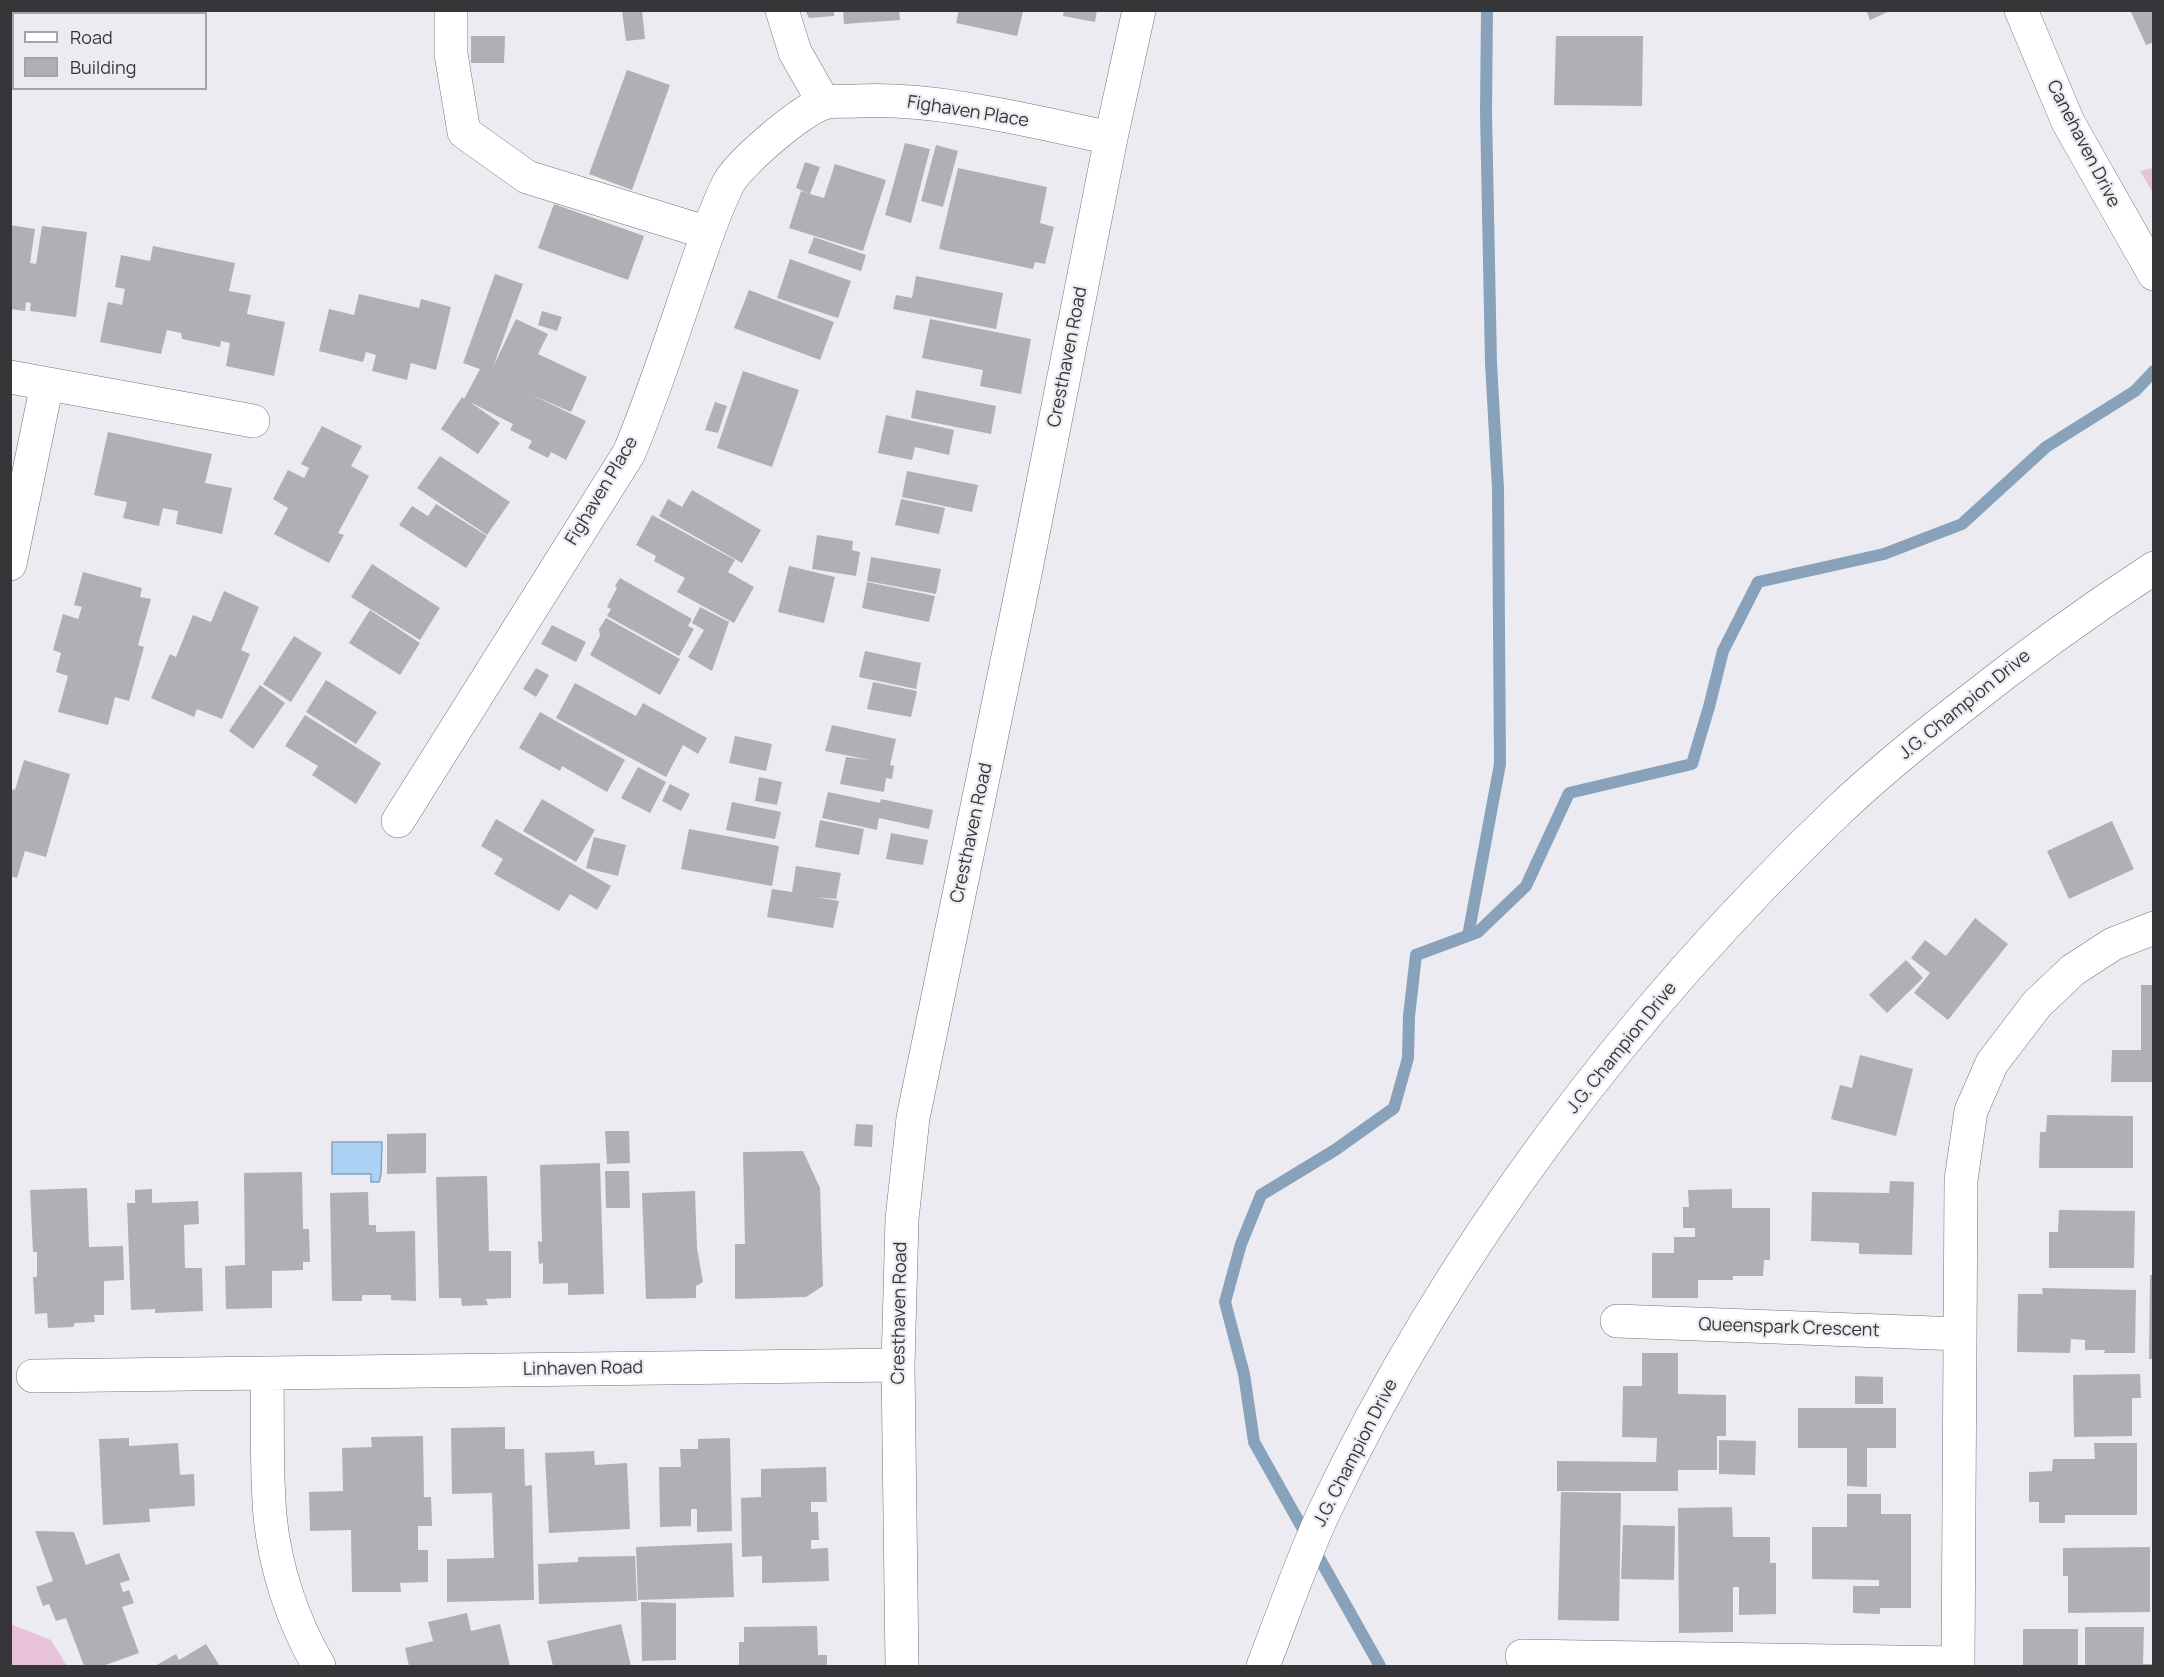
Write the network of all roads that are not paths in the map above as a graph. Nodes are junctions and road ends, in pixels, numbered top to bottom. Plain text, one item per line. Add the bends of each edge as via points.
1 (451, 10) edge
2 (782, 10) edge
3 (1139, 10) edge
4 (2021, 10) edge
5 (824, 103) junction
6 (1111, 138) junction
7 (708, 233) junction
8 (2154, 273) edge
9 (10, 377) edge
10 (47, 384) junction
11 (253, 421) dead end
12 (10, 564) edge
13 (2154, 568) edge
14 (398, 821) dead end
15 (2154, 928) edge
16 (1617, 1321) dead end
17 (1960, 1334) junction
18 (898, 1365) junction
19 (267, 1374) junction
20 (33, 1376) dead end
21 (1522, 1656) dead end
22 (1958, 1665) edge
23 (319, 1666) edge
24 (902, 1666) edge
25 (1263, 1666) edge

1 - 7 street via 451,54 464,132 527,177
2 - 5 street via 795,52
3 - 6 street, Cresthaven Road
4 - 8 street, Canehaven Drive via 2068,122
5 - 6 street, Fighaven Place via 887,100 942,106
5 - 7 street, Fighaven Place via 787,125 744,165 729,182
6 - 18 street, Cresthaven Road via 913,1118 902,1219
7 - 14 street, Fighaven Place via 629,453
9 - 10 street
10 - 11 street
10 - 12 street
13 - 25 street, J.G. Champion Drive via 2031,652 1850,801 1768,881 1602,1070 1540,1149 1459,1269 1389,1384 1324,1513
15 - 17 street via 2113,944 2073,970 2037,1004 1992,1064 1971,1111 1961,1180
16 - 17 street, Queenspark Crescent
17 - 22 street
18 - 19 street, Linhaven Road
18 - 24 street, Cresthaven Road
19 - 20 street, Linhaven Road
19 - 23 street via 270,1516 282,1582
21 - 22 street

